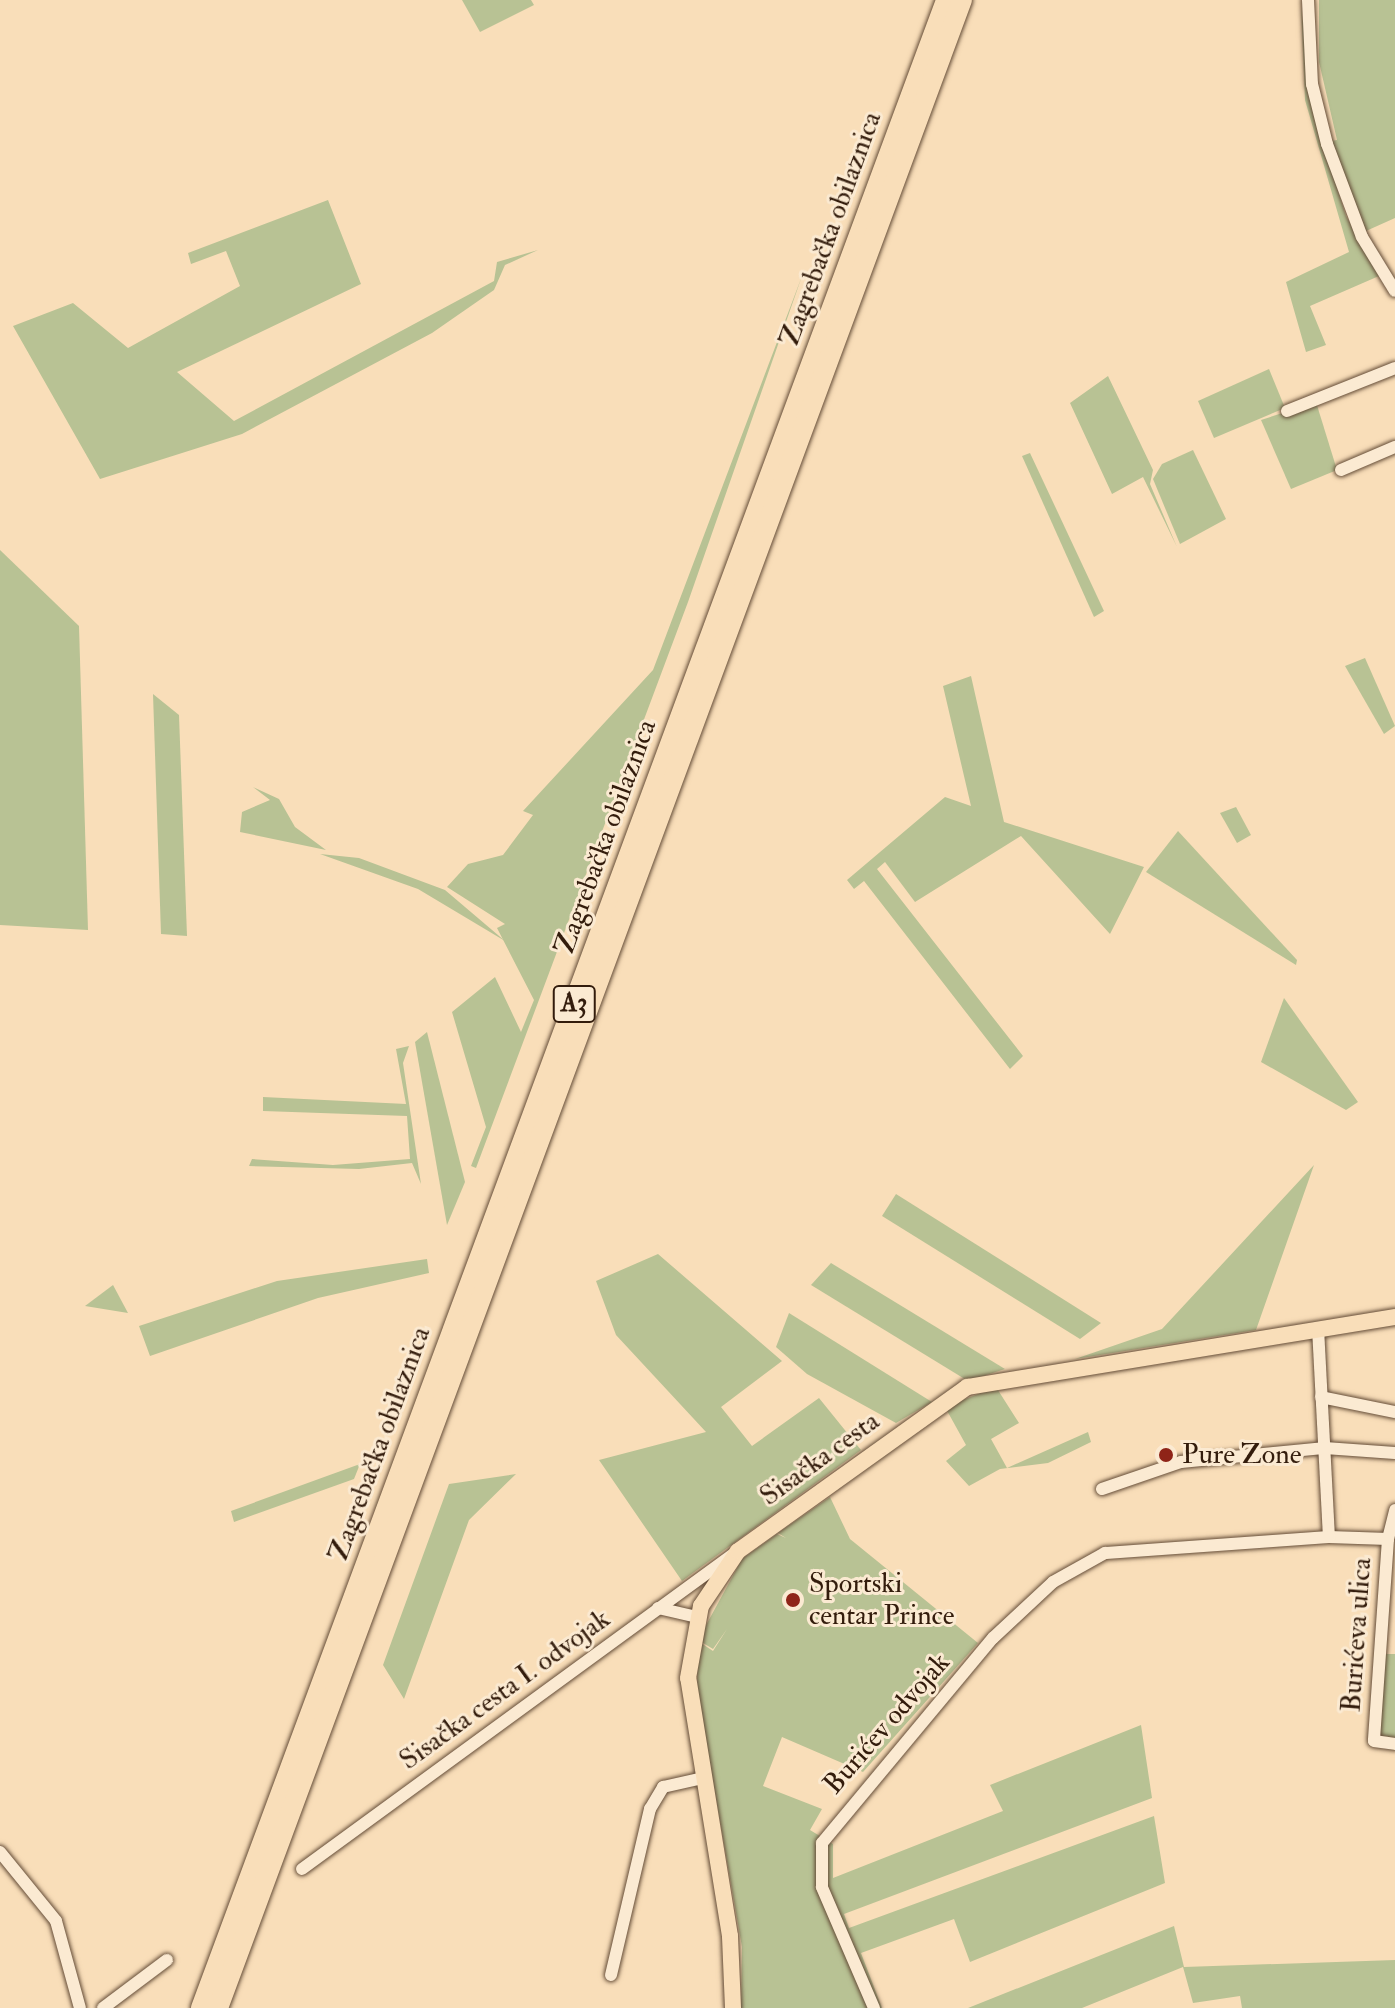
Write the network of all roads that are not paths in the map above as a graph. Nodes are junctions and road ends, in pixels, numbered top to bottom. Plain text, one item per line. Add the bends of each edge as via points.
1 (946, 0) edge
2 (962, 0) edge
3 (1308, 0) edge
4 (1395, 291) edge
5 (1395, 368) edge
6 (1287, 411) dead end
7 (1395, 447) edge
8 (1341, 470) dead end
9 (1395, 1317) edge
10 (1318, 1328) junction
11 (1321, 1397) junction
12 (1395, 1412) edge
13 (1325, 1448) junction
14 (1395, 1453) edge
15 (1102, 1489) dead end
16 (1395, 1510) edge
17 (1329, 1537) junction
18 (1388, 1539) junction
19 (738, 1551) junction
20 (658, 1609) junction
21 (697, 1617) junction
22 (1395, 1744) edge
23 (703, 1778) junction
24 (0, 1852) edge
25 (302, 1869) dead end
26 (167, 1960) dead end
27 (611, 1975) dead end
28 (80, 2008) edge
29 (103, 2008) edge
30 (201, 2008) edge
31 (218, 2008) edge
32 (733, 2008) edge
33 (874, 2008) edge

1 - 30 highway, Zagrebačka obilaznica / A3
2 - 31 highway, Zagrebačka obilaznica / A3
3 - 4 street via 1312,84 1327,144 1356,225
5 - 6 street
7 - 8 street
9 - 10 main road, Sisačka cesta
10 - 11 street, Burićeva ulica
10 - 19 main road, Sisačka cesta via 967,1387
11 - 12 street
11 - 13 street, Burićeva ulica
13 - 14 street
13 - 15 street via 1181,1462
13 - 17 street, Burićeva ulica
16 - 18 street
17 - 18 street, Burićeva ulica
17 - 33 street, Burićev odvojak via 1105,1553 1053,1582 993,1638 822,1843 822,1887
18 - 22 street, Burićeva ulica via 1374,1741
19 - 20 street, Sisačka cesta I. odvojak
19 - 21 main road, Sisačka cesta
20 - 21 street
20 - 25 street, Sisačka cesta I. odvojak
21 - 23 main road, Sisačka cesta via 688,1678
23 - 27 street via 663,1787 650,1809
23 - 32 main road, Sisačka cesta via 730,1936
24 - 28 street via 56,1921
26 - 29 street

